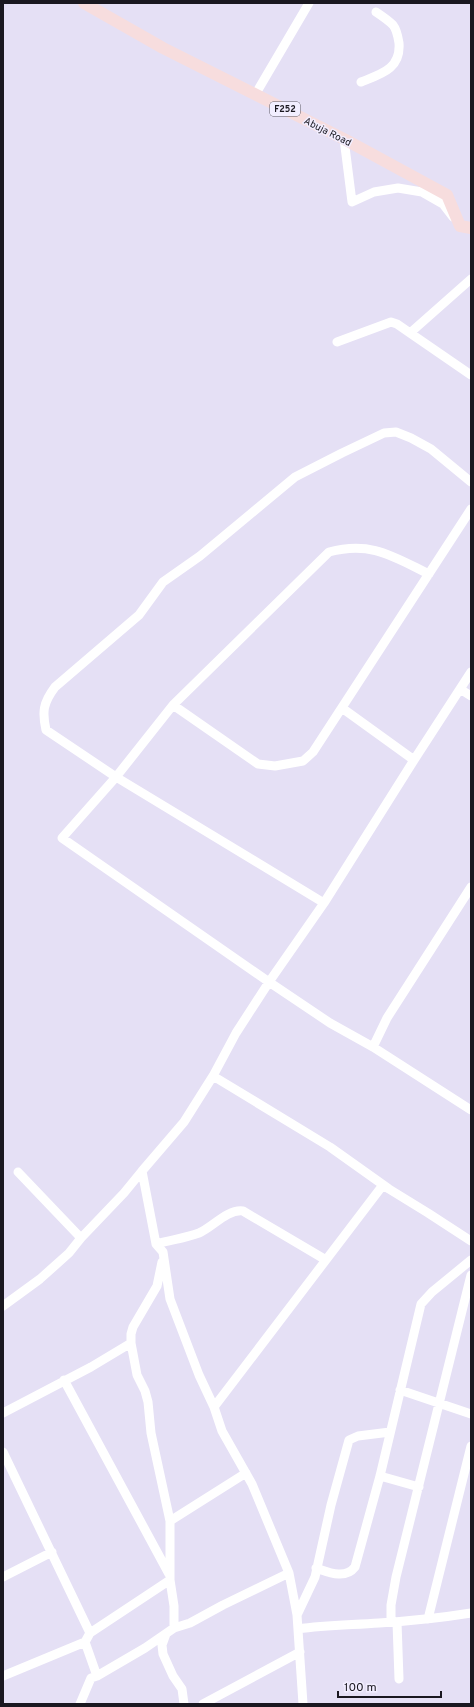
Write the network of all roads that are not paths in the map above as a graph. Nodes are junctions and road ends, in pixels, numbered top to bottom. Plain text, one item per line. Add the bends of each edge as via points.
1 (84, 3) edge
2 (310, 3) edge
3 (376, 12) dead end
4 (361, 82) dead end
5 (256, 95) junction
6 (344, 139) junction
7 (466, 227) edge
8 (471, 279) edge
9 (410, 333) junction
10 (337, 342) dead end
11 (471, 376) edge
12 (471, 482) edge
13 (471, 509) edge
14 (429, 574) junction
15 (471, 672) edge
16 (460, 689) junction
17 (471, 696) edge
18 (173, 705) junction
19 (342, 708) junction
20 (414, 760) junction
21 (116, 778) junction
22 (471, 887) edge
23 (468, 897) edge
24 (324, 903) junction
25 (269, 982) junction
26 (373, 1047) junction
27 (213, 1076) junction
28 (471, 1110) edge
29 (142, 1171) junction
30 (18, 1172) dead end
31 (383, 1185) junction
32 (81, 1238) junction
33 (471, 1242) edge
34 (156, 1244) junction
35 (164, 1252) junction
36 (326, 1260) junction
37 (471, 1260) edge
38 (471, 1275) edge
39 (3, 1306) edge
40 (131, 1342) junction
41 (64, 1380) junction
42 (400, 1390) junction
43 (440, 1403) junction
44 (214, 1407) junction
45 (3, 1413) edge
46 (471, 1414) edge
47 (390, 1432) junction
48 (471, 1446) edge
49 (3, 1452) edge
50 (246, 1473) junction
51 (380, 1476) junction
52 (419, 1487) junction
53 (170, 1521) junction
54 (52, 1552) junction
55 (316, 1568) junction
56 (289, 1573) junction
57 (3, 1577) edge
58 (170, 1578) junction
59 (471, 1613) edge
60 (298, 1615) junction
61 (428, 1619) junction
62 (394, 1622) junction
63 (174, 1628) junction
64 (298, 1628) junction
65 (90, 1633) junction
66 (166, 1634) junction
67 (85, 1642) junction
68 (300, 1652) junction
69 (3, 1676) edge
70 (97, 1676) junction
71 (399, 1678) dead end
72 (80, 1704) edge
73 (184, 1704) edge
74 (203, 1704) edge
75 (303, 1704) edge

1 - 5 main road, Abuja Road / F252 via 163,48
2 - 5 street
3 - 4 street via 394,26 399,50 396,61 386,71
5 - 6 main road, Abuja Road / F252
6 - 7 main road, Abuja Road / F252 via 446,195
6 - 7 street via 352,202 374,192 398,188 422,192 444,204
8 - 9 street
9 - 10 street via 391,322
9 - 11 street
12 - 21 street via 431,449 396,432 384,433 295,477 200,556 163,582 139,615 55,687 46,698 43,716 46,730
13 - 14 street
14 - 18 street via 389,554 364,548 345,548 329,552
14 - 19 street
15 - 16 street
16 - 17 street
16 - 20 street
18 - 19 street via 258,764 275,766 303,761 313,752
18 - 21 street
19 - 20 street
20 - 24 street
21 - 24 street
21 - 25 street via 62,838
22 - 23 street
23 - 26 street via 387,1018
24 - 25 street
25 - 26 street via 330,1023
25 - 27 street via 236,1033
26 - 28 street
27 - 29 street via 184,1122
27 - 31 street via 330,1147
29 - 32 street
29 - 34 street
30 - 32 street
31 - 33 street
31 - 36 street
32 - 39 street via 40,1280
34 - 35 street
34 - 36 street via 198,1233 237,1210 243,1211
35 - 40 street via 157,1286 133,1327
35 - 44 street via 170,1299
36 - 44 street
37 - 42 street via 420,1304
38 - 43 street
40 - 41 street via 91,1367
40 - 53 street via 137,1375 148,1402 151,1432
41 - 45 street
41 - 58 street
42 - 43 street
42 - 47 street
43 - 46 street
43 - 52 street
44 - 50 street via 222,1431
47 - 51 street
47 - 55 street via 358,1436 349,1440
48 - 61 street
49 - 54 street
50 - 53 street
50 - 56 street
51 - 52 street
51 - 55 street via 355,1568 349,1573 338,1574
52 - 62 street via 396,1577 391,1605
53 - 58 street
54 - 57 street
54 - 65 street
55 - 60 street via 315,1577
56 - 60 street
56 - 63 street via 190,1623
58 - 63 street
58 - 65 street
59 - 61 street
60 - 64 street
61 - 62 street
62 - 64 street
62 - 71 street
63 - 66 street
64 - 68 street
65 - 67 street
66 - 70 street
66 - 73 street via 162,1645 163,1654 182,1689
67 - 69 street
67 - 70 street
68 - 74 street
68 - 75 street
70 - 72 street via 91,1678

